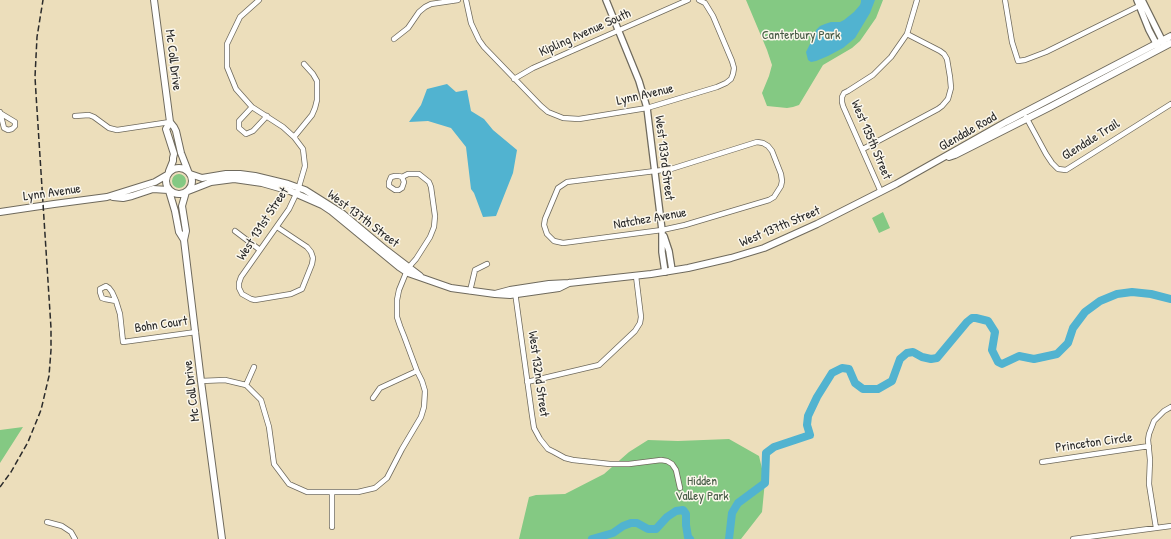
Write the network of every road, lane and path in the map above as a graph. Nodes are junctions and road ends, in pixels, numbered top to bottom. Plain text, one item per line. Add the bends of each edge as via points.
1 (154, 0) edge
2 (259, 0) edge
3 (458, 0) edge
4 (466, 0) edge
5 (606, 0) edge
6 (688, 0) edge
7 (700, 0) edge
8 (917, 0) edge
9 (1006, 0) edge
10 (1137, 0) edge
11 (1142, 4) edge
12 (618, 30) junction
13 (906, 34) junction
14 (1171, 36) edge
15 (394, 39) dead end
16 (1163, 45) edge
17 (304, 64) dead end
18 (514, 79) junction
19 (1171, 104) edge
20 (252, 107) junction
21 (647, 108) junction
22 (75, 116) dead end
23 (267, 116) junction
24 (1025, 116) junction
25 (170, 122) junction
26 (294, 137) junction
27 (862, 149) junction
28 (940, 160) joint
29 (189, 172) junction
30 (655, 172) junction
31 (168, 173) junction
32 (240, 177) junction
33 (402, 177) dead end
34 (169, 190) junction
35 (298, 191) junction
36 (187, 192) junction
37 (881, 192) junction
38 (107, 197) junction
39 (0, 212) edge
40 (277, 227) junction
41 (662, 230) junction
42 (235, 231) dead end
43 (184, 240) junction
44 (260, 250) junction
45 (487, 264) dead end
46 (408, 270) junction
47 (672, 270) junction
48 (665, 272) junction
49 (636, 276) junction
50 (470, 291) junction
51 (515, 292) junction
52 (116, 300) dead end
53 (196, 332) junction
54 (254, 367) dead end
55 (416, 371) junction
56 (201, 381) junction
57 (527, 382) junction
58 (246, 385) junction
59 (373, 398) dead end
60 (1171, 407) edge
61 (1149, 446) junction
62 (1042, 462) dead end
63 (680, 488) dead end
64 (332, 492) junction
65 (48, 522) dead end
66 (1171, 526) edge
67 (332, 527) dead end
68 (1156, 528) junction
69 (1111, 534) junction
70 (75, 539) edge
71 (222, 539) edge
72 (1073, 539) edge
73 (1112, 539) edge

1 - 25 main road, Mc Coll Drive
2 - 20 street, West 131st Street via 240,17 227,44 227,67 236,89
3 - 15 street via 425,7 408,28
4 - 18 street via 471,23 479,40
5 - 12 street, West 133rd Street
6 - 12 street, Kipling Avenue South
7 - 21 street, Lynn Avenue via 713,16 732,61 733,74 722,85
8 - 13 street
9 - 11 street via 1012,42 1018,61 1046,52
10 - 11 street
11 - 16 street
12 - 18 street, Kipling Avenue South
12 - 21 street, West 133rd Street
13 - 27 street, West 135th Street via 899,47 874,75 844,93 842,97 843,106
13 - 27 street via 944,54 951,88 948,99 938,109
14 - 16 main road, Glendale Road
16 - 24 main road, Glendale Road
17 - 26 street via 316,81 317,100 312,116
18 - 21 street, Lynn Avenue via 541,106 563,118 579,119
19 - 24 street, Glendale Trail via 1066,170 1058,169 1052,163
20 - 23 street, West 131st Street
20 - 23 street via 239,121 239,128 246,134 253,131
21 - 30 street, West 133rd Street
22 - 25 street via 89,115 109,128 117,130
23 - 26 street, West 131st Street
24 - 28 main road, Glendale Road via 955,155
25 - 29 main road, Mc Coll Drive via 176,131
25 - 31 main road, Mc Coll Drive via 166,129 174,158
26 - 35 street, West 131st Street via 303,149 305,166
27 - 37 street, West 135th Street
28 - 37 main road, West 137th Street
29 - 31 main road via 178,168
29 - 32 main road via 202,178 226,174
29 - 36 main road via 192,181
30 - 41 street, West 133rd Street
30 - 41 street, Natchez Avenue via 567,182 558,188 545,219 544,230 554,241 563,243
30 - 41 street, Natchez Avenue via 756,142 763,143 772,151 781,174 781,186 769,200
31 - 34 main road via 165,181
31 - 38 main road, Lynn Avenue via 155,182
32 - 35 main road, West 137th Street
32 - 36 main road via 211,182
33 - 46 street via 419,174 429,182 435,216 430,237
34 - 36 main road via 179,195
34 - 38 main road, Lynn Avenue via 153,189 123,198
34 - 43 main road, Mc Coll Drive via 179,232
35 - 40 street, West 131st Street
35 - 46 main road, West 137th Street via 315,196 343,214
36 - 43 main road, Mc Coll Drive via 182,206 186,231
37 - 47 main road, West 137th Street via 764,248
38 - 39 main road, Lynn Avenue
40 - 44 street, West 131st Street
40 - 44 street, West 131st Street via 311,252 312,264 302,289 291,294 255,300 242,294 239,288 241,277
41 - 47 street, West 133rd Street
41 - 48 street, West 133rd Street
42 - 44 street
43 - 53 main road, Mc Coll Drive
45 - 50 street via 475,270
46 - 50 main road, West 137th Street via 451,288
46 - 55 street via 398,290 397,316
47 - 48 main road, West 137th Street
48 - 49 main road, West 137th Street
49 - 51 main road, West 137th Street via 549,284
49 - 57 street via 641,317 635,331 599,365
50 - 51 main road, West 137th Street via 495,294
51 - 57 street, West 132nd Street
52 - 53 street, Bohn Court via 123,342
53 - 56 main road, Mc Coll Drive
54 - 58 street
55 - 59 street via 380,388
55 - 64 street via 425,391 424,407 421,418 387,478 375,488 358,492
56 - 58 street via 225,380
56 - 71 main road, Mc Coll Drive
57 - 63 street, West 132nd Street via 534,428 548,449 573,460 610,464 667,461 676,470
58 - 64 street via 261,400 269,427 274,464 289,484 307,492
60 - 61 street via 1154,421 1149,434
61 - 62 street, Princeton Circle
61 - 68 street via 1149,484
64 - 67 street
65 - 70 street via 62,526 71,532
66 - 68 street
68 - 69 street
69 - 72 street
69 - 73 street

